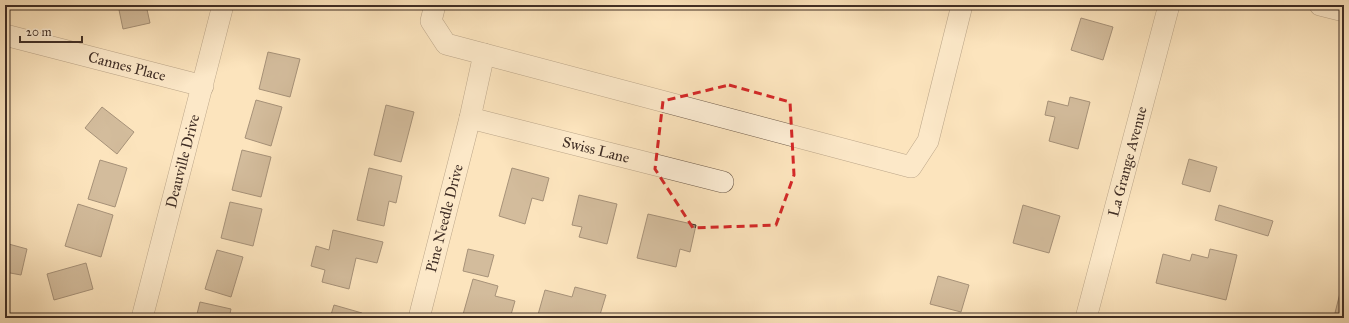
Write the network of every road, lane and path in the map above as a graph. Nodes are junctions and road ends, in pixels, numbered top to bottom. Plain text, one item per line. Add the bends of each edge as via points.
1 (223, 5) edge
2 (435, 5) edge
3 (962, 5) edge
4 (1169, 5) edge
5 (1320, 5) edge
6 (1344, 11) edge
7 (5, 35) edge
8 (484, 54) junction
9 (203, 86) junction
10 (470, 118) junction
11 (723, 182) dead end
12 (142, 318) edge
13 (419, 318) edge
14 (1086, 318) edge

1 - 9 street, Deauville Drive
2 - 8 street via 431,21 446,44
3 - 8 street via 928,141 912,167
4 - 14 street, La Grange Avenue
5 - 6 street
7 - 9 street, Cannes Place
8 - 10 street, Pine Needle Drive
9 - 12 street, Deauville Drive
10 - 11 street, Swiss Lane
10 - 13 street, Pine Needle Drive

